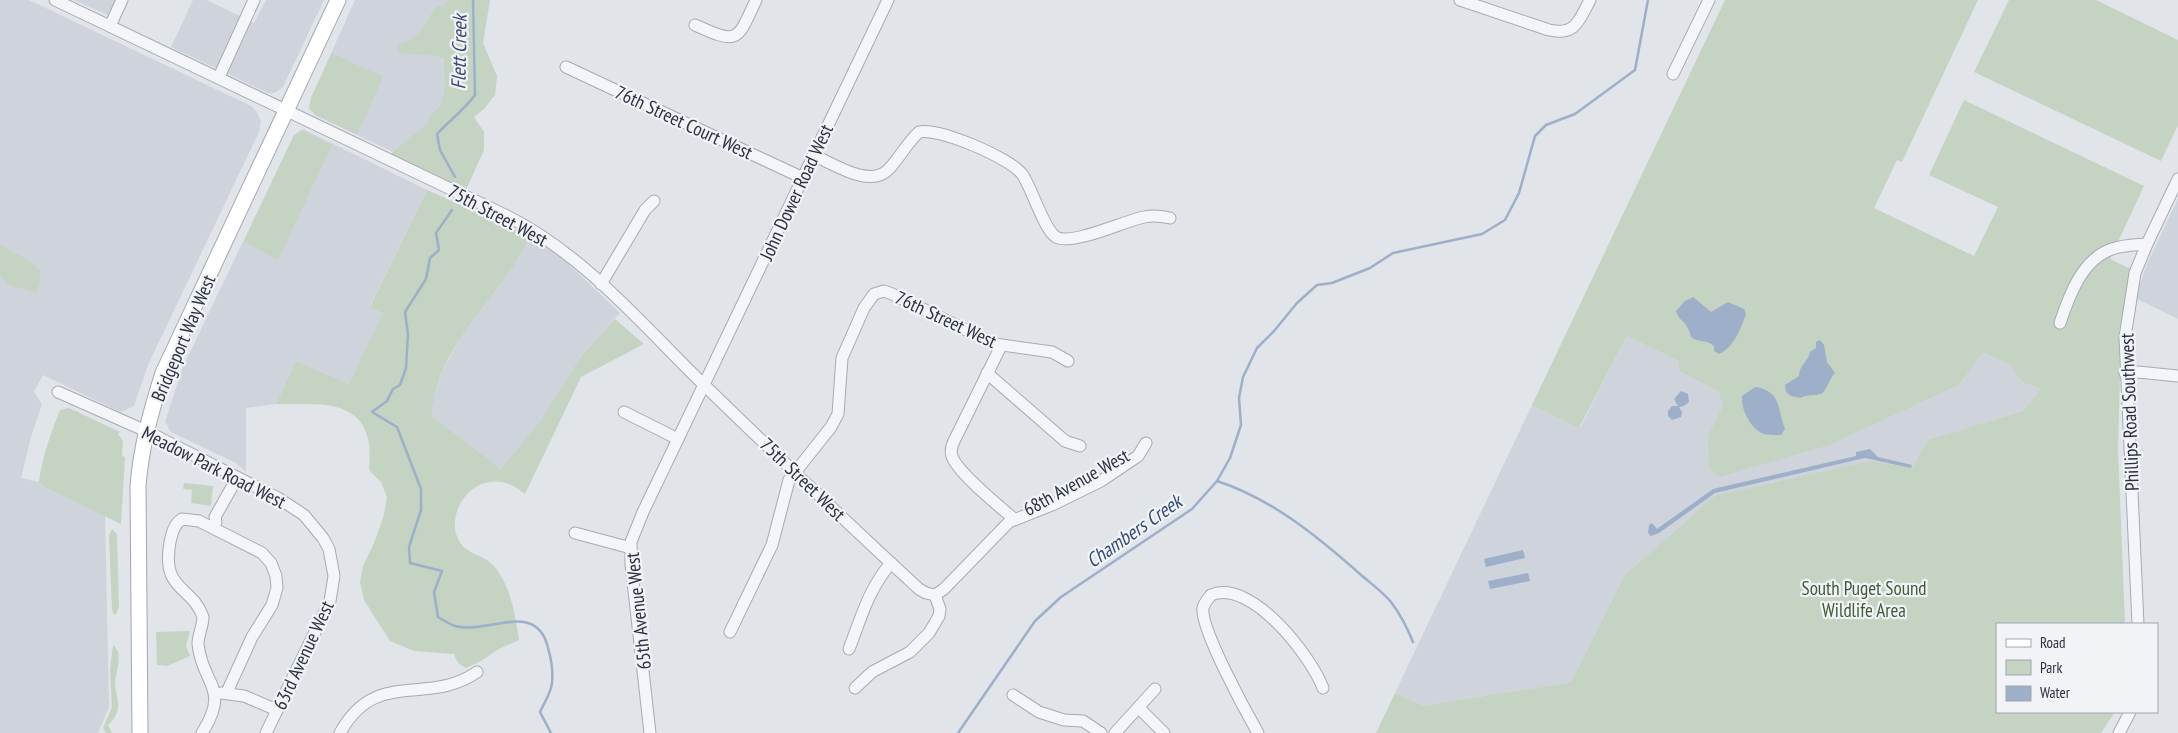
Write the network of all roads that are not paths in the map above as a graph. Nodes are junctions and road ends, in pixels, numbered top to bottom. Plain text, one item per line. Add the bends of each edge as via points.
1 (55, 0) edge
2 (122, 0) edge
3 (254, 0) edge
4 (338, 0) edge
5 (756, 0) edge
6 (874, 0) edge
7 (1460, 0) edge
8 (1590, 0) edge
9 (1709, 0) edge
10 (887, 3) edge
11 (695, 25) dead end
12 (110, 26) junction
13 (566, 67) dead end
14 (1673, 74) dead end
15 (219, 77) junction
16 (287, 112) junction
17 (814, 155) junction
18 (803, 178) junction
19 (2178, 179) edge
20 (654, 201) dead end
21 (1170, 218) dead end
22 (2147, 244) junction
23 (601, 284) junction
24 (2060, 323) dead end
25 (1001, 346) junction
26 (1068, 360) dead end
27 (987, 373) junction
28 (2125, 373) junction
29 (2178, 376) edge
30 (704, 385) junction
31 (58, 392) dead end
32 (624, 412) dead end
33 (146, 432) junction
34 (678, 439) junction
35 (1080, 446) dead end
36 (1143, 446) dead end
37 (795, 471) junction
38 (237, 478) junction
39 (1014, 520) junction
40 (215, 525) junction
41 (575, 533) dead end
42 (631, 548) junction
43 (891, 563) junction
44 (334, 576) joint
45 (935, 595) junction
46 (2138, 623) edge
47 (730, 632) dead end
48 (849, 649) dead end
49 (477, 672) dead end
50 (855, 688) dead end
51 (1155, 688) dead end
52 (1323, 688) dead end
53 (227, 692) junction
54 (215, 694) junction
55 (1013, 695) dead end
56 (1139, 708) junction
57 (277, 710) junction
58 (2129, 713) edge
59 (140, 733) edge
60 (202, 733) edge
61 (266, 733) edge
62 (340, 733) edge
63 (650, 733) edge
64 (1101, 733) edge
65 (1115, 733) edge
66 (1164, 733) edge
67 (1258, 733) edge
68 (2119, 733) edge

1 - 12 street, 75th Street West
2 - 12 street
3 - 15 street
4 - 16 main road, Bridgeport Way West
5 - 11 street via 742,29 734,36 719,36
6 - 10 street
7 - 8 street via 1564,32 1574,28
9 - 14 street
10 - 17 street, John Dower Road West
12 - 15 street, 75th Street West
13 - 18 street, 76th Street Court West
15 - 16 street, 75th Street West
16 - 23 street, 75th Street West via 529,228 565,252
16 - 33 main road, Bridgeport Way West via 164,374
17 - 18 street, John Dower Road West
17 - 21 street via 860,175 875,177 890,168 919,132 933,132 1000,158 1018,170 1049,230 1057,238 1064,240 1088,235 1145,216
18 - 30 street, John Dower Road West
19 - 22 street, Phillips Road Southwest
20 - 23 street via 645,210
22 - 24 street via 2115,248 2096,258 2070,295
22 - 28 street, Phillips Road Southwest via 2132,283 2125,336
23 - 30 street, 75th Street West
25 - 26 street, 76th Street West via 1052,352
25 - 27 street
25 - 37 street, 76th Street West via 892,294 880,292 872,295 842,358 838,414
27 - 35 street via 1065,441
27 - 39 street via 954,440 951,454 964,472
28 - 29 street
28 - 46 street, Phillips Road Southwest
30 - 34 street, 65th Avenue West
30 - 37 street, 75th Street West
31 - 33 street, Meadow Park Road West
32 - 34 street
33 - 38 street, Meadow Park Road West
33 - 59 main road, Bridgeport Way West via 137,500
34 - 42 street, 65th Avenue West via 637,525
36 - 39 street, 68th Avenue West via 1096,475 1017,512
37 - 43 street, 75th Street West
37 - 47 street via 787,485 774,538
38 - 40 street via 215,517
38 - 44 street, Meadow Park Road West via 289,504 311,521 329,549
39 - 45 street, 68th Avenue West
40 - 53 street via 264,554 275,571 277,584 271,607 252,637
40 - 54 street via 182,518 176,524 168,561 180,589 203,615 199,648
41 - 42 street
42 - 63 street, 65th Avenue West
43 - 45 street, 75th Street West via 921,590
43 - 48 street via 874,585
44 - 57 street, 63rd Avenue West via 324,617
45 - 50 street via 939,616 929,633 905,656 872,672
49 - 62 street via 445,686 377,696 354,713
51 - 56 street
52 - 67 street via 1296,643 1263,610 1244,598 1223,593 1211,595 1203,609 1205,624
53 - 54 street
53 - 57 street
54 - 60 street via 214,709
55 - 64 street via 1039,712 1064,720 1083,721
56 - 65 street
56 - 66 street
57 - 61 street, 63rd Avenue West
58 - 68 street

